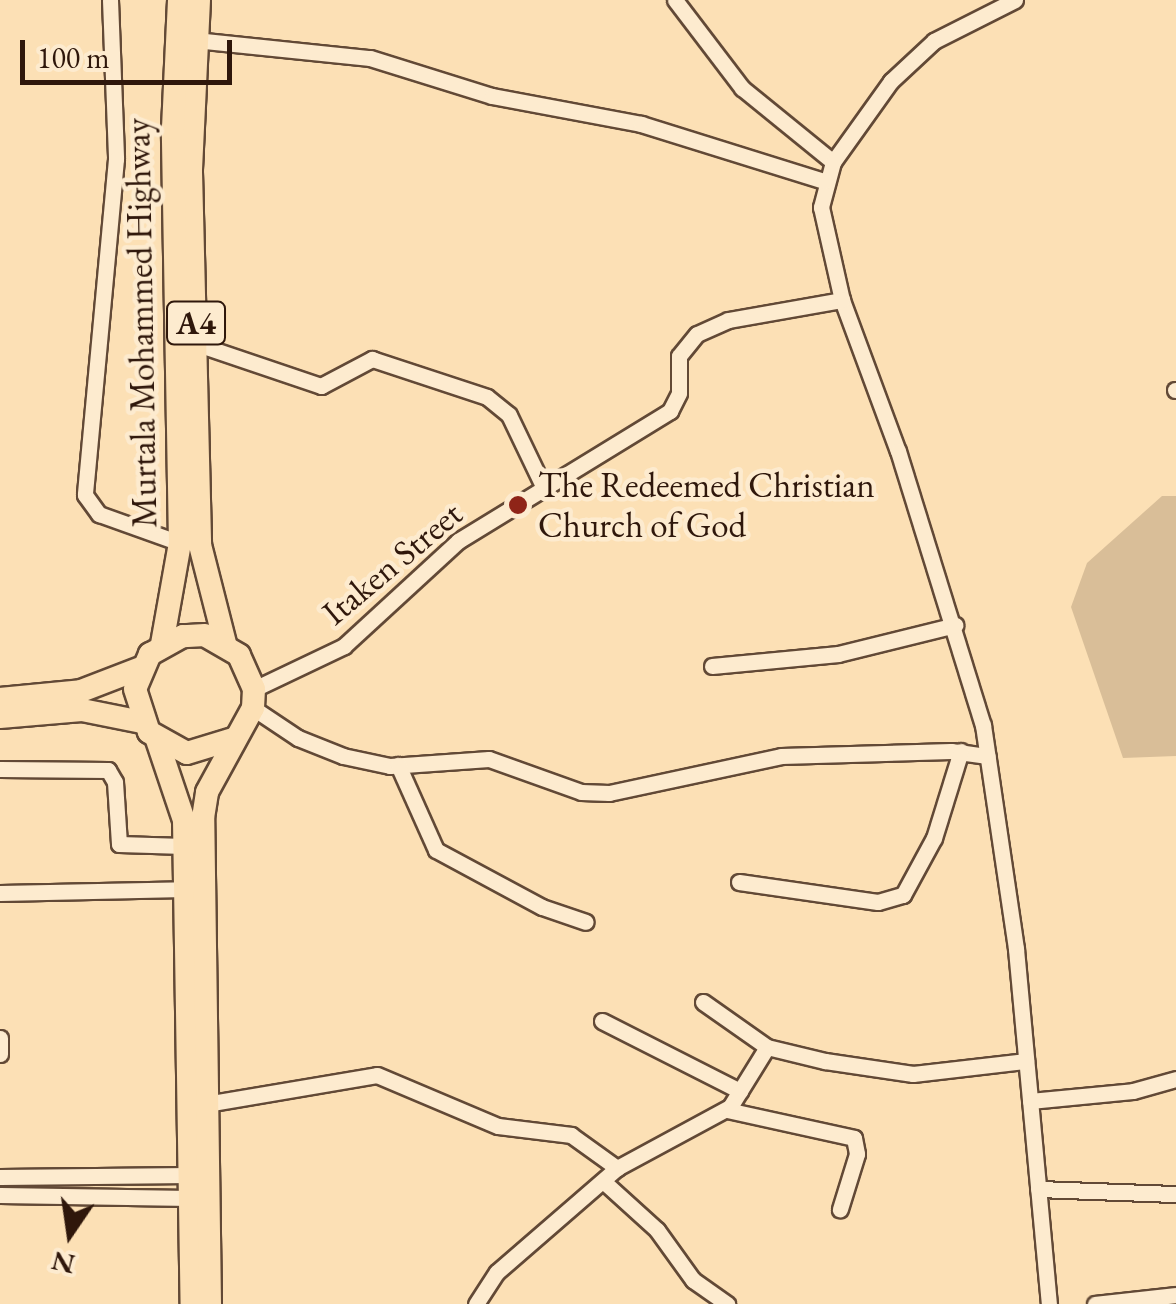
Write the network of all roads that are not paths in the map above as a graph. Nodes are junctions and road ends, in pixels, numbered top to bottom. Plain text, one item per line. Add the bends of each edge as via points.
1 (110, 0) edge
2 (179, 0) edge
3 (199, 0) edge
4 (675, 0) edge
5 (1016, 0) edge
6 (195, 40) junction
7 (833, 162) junction
8 (824, 181) junction
9 (842, 300) junction
10 (196, 344) junction
11 (542, 486) junction
12 (180, 542) junction
13 (954, 625) junction
14 (225, 643) junction
15 (162, 644) junction
16 (712, 666) dead end
17 (141, 668) junction
18 (253, 698) junction
19 (0, 699) edge
20 (0, 717) edge
21 (150, 731) junction
22 (233, 739) junction
23 (961, 752) junction
24 (988, 756) junction
25 (398, 765) junction
26 (0, 769) edge
27 (184, 846) junction
28 (740, 882) dead end
29 (185, 889) junction
30 (0, 893) edge
31 (586, 922) dead end
32 (703, 1002) dead end
33 (602, 1021) dead end
34 (0, 1038) edge
35 (767, 1047) junction
36 (0, 1054) edge
37 (1026, 1061) junction
38 (1176, 1079) edge
39 (740, 1092) junction
40 (1030, 1100) junction
41 (206, 1104) junction
42 (726, 1110) junction
43 (617, 1168) junction
44 (0, 1177) edge
45 (603, 1181) junction
46 (190, 1186) junction
47 (1038, 1189) junction
48 (1176, 1194) edge
49 (0, 1195) edge
50 (840, 1209) dead end
51 (1176, 1296) edge
52 (192, 1304) edge
53 (210, 1304) edge
54 (476, 1304) edge
55 (727, 1304) edge
56 (1048, 1304) edge
57 (1095, 1304) edge

1 - 12 street via 116,159 84,496 99,514
2 - 12 highway, Murtala Mohammed Highway / A4 via 173,128
3 - 6 highway, Murtala Mohammed Highway / A4
4 - 7 street via 742,88
5 - 7 street via 919,52 861,117
6 - 8 street via 370,58 492,96 641,124
6 - 10 highway, Murtala Mohammed Highway / A4
7 - 8 street
8 - 9 street via 824,239
9 - 11 street, Itaken Street via 728,320 697,334 679,356 679,393 670,411
9 - 13 street
10 - 11 street via 320,386 377,360 487,397 509,415
10 - 14 highway, Murtala Mohammed Highway / A4 via 200,545
11 - 18 street, Itaken Street via 458,541 344,646
12 - 15 highway, Murtala Mohammed Highway / A4
13 - 16 street via 838,654
13 - 24 street
14 - 15 highway via 194,636
14 - 18 highway, A4 via 250,671
15 - 17 highway
17 - 19 highway via 81,690
17 - 21 highway via 135,701
18 - 22 highway
18 - 25 street via 315,746
20 - 21 highway via 82,710
21 - 22 highway via 204,752
21 - 27 highway via 180,793
22 - 41 highway via 207,792 203,818
23 - 24 street
23 - 25 street via 781,756 609,793 558,786 490,759
23 - 28 street via 934,838 903,895 878,902
24 - 37 street
25 - 31 street via 436,850
26 - 27 street via 108,770 115,782 119,844
27 - 29 highway
29 - 30 street
29 - 46 highway
32 - 35 street
33 - 39 street
34 - 36 street
35 - 37 street via 914,1074
35 - 39 street
37 - 40 street
38 - 40 street via 1133,1091
39 - 42 street
40 - 47 street
41 - 43 street via 377,1075 498,1126 571,1134
41 - 53 highway
42 - 43 street
42 - 50 street via 854,1138 857,1154
43 - 45 street
44 - 46 street
45 - 54 street via 496,1272
45 - 55 street via 656,1230 693,1280
46 - 49 street
46 - 52 highway
47 - 48 street
47 - 56 street
51 - 57 street

